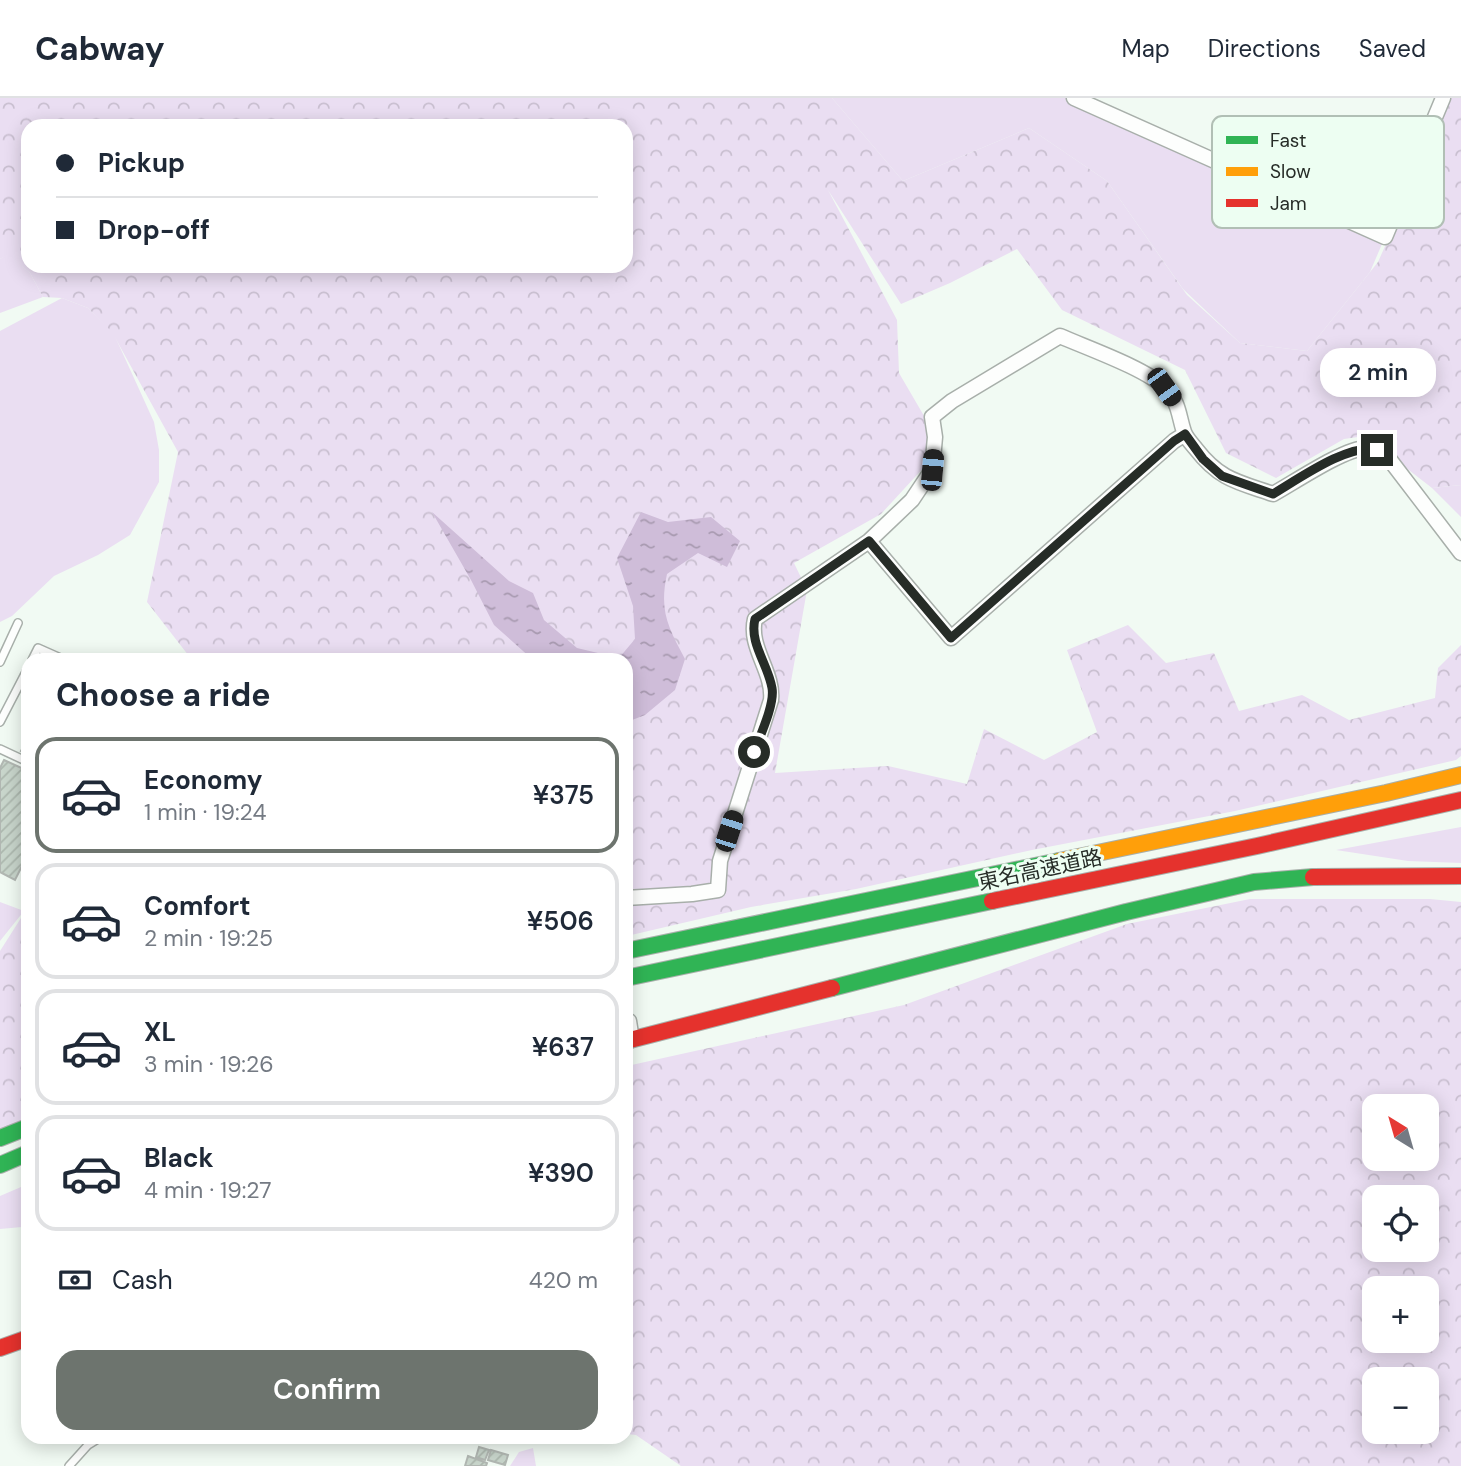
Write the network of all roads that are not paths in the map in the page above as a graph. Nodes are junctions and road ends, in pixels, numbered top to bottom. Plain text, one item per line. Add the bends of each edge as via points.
1 (1074, 98) edge
2 (1443, 98) edge
3 (1435, 116) edge
4 (1212, 160) edge
5 (1365, 228) edge
6 (1389, 228) edge
7 (1185, 434) junction
8 (869, 541) junction
9 (1461, 553) edge
10 (18, 623) dead end
11 (36, 653) edge
12 (49, 653) edge
13 (0, 662) edge
14 (21, 682) edge
15 (0, 722) edge
16 (0, 749) edge
17 (21, 759) edge
18 (1461, 775) edge
19 (1461, 800) edge
20 (1461, 876) edge
21 (633, 898) edge
22 (633, 950) edge
23 (633, 977) edge
24 (633, 1039) edge
25 (21, 1130) edge
26 (0, 1138) edge
27 (21, 1156) edge
28 (0, 1164) edge
29 (21, 1340) edge
30 (0, 1348) edge
31 (90, 1444) edge
32 (69, 1466) edge

1 - 4 street
2 - 3 street
5 - 6 street via 1385,237
7 - 8 street via 951,638
7 - 8 street via 1180,408 1164,387 1141,371 1060,336 932,417 932,470 912,500
7 - 9 street via 1222,476 1273,494 1346,453 1367,447 1377,450 1390,460
8 - 21 street via 755,619 752,631 772,689 771,700 720,861 719,890
10 - 13 lane
11 - 12 lane via 38,648
14 - 15 lane
16 - 17 lane
18 - 22 main road, 東名高速道路
19 - 23 main road, 東名高速道路
20 - 24 main road via 1303,877 1254,883
25 - 26 main road
27 - 28 main road
29 - 30 main road
31 - 32 lane

